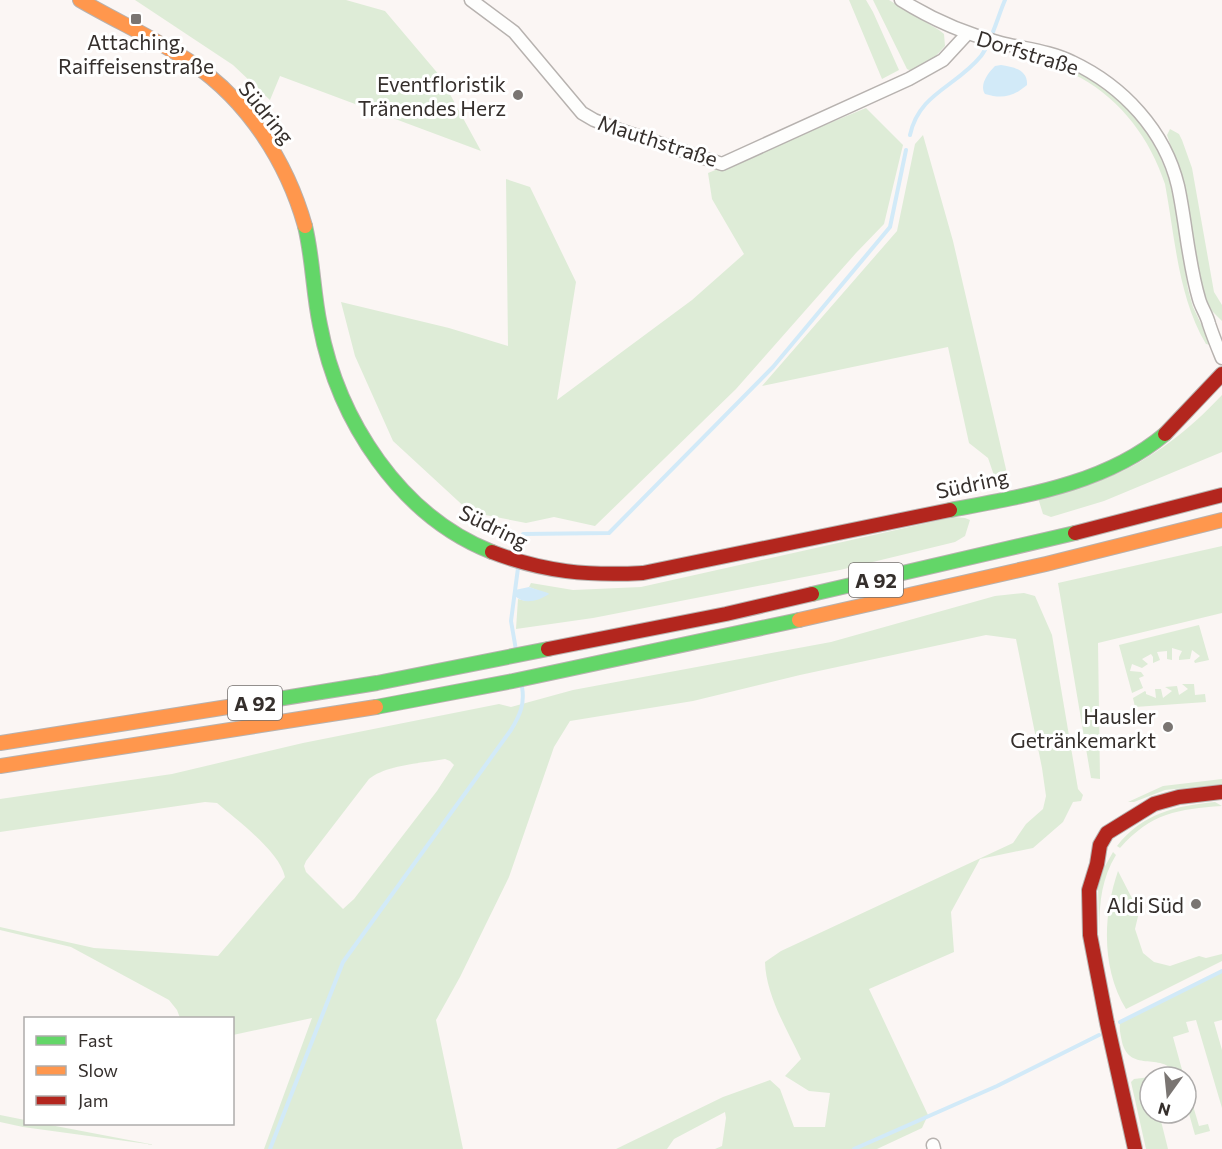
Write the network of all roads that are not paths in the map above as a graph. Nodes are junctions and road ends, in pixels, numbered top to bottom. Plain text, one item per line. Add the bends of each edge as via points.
1 (80, 0) edge
2 (471, 0) edge
3 (901, 0) edge
4 (967, 34) junction
5 (1209, 322) junction
6 (1222, 329) edge
7 (1222, 358) edge
8 (1222, 374) edge
9 (1222, 495) edge
10 (1222, 520) edge
11 (0, 743) edge
12 (0, 766) edge
13 (1222, 792) edge
14 (1135, 1149) edge

1 - 8 main road, Südring via 195,65 261,132 296,195 332,375 361,438 395,483 453,531 524,564 600,575 643,573 985,503 1082,479 1148,447 1178,422
2 - 4 street, Mauthstraße via 514,32 582,113 617,129 722,164 909,79 943,60
3 - 4 street, Dorfstraße
4 - 5 street, Dorfstraße via 1047,53 1081,66 1123,95 1150,125 1175,176 1198,297
5 - 6 street
5 - 7 street, Dorfstraße
9 - 11 main road, A 92 via 737,612 310,694
10 - 12 main road, A 92 via 1023,571 514,681
13 - 14 main road via 1188,794 1133,814 1115,830 1117,839 1097,863 1090,883 1095,963

